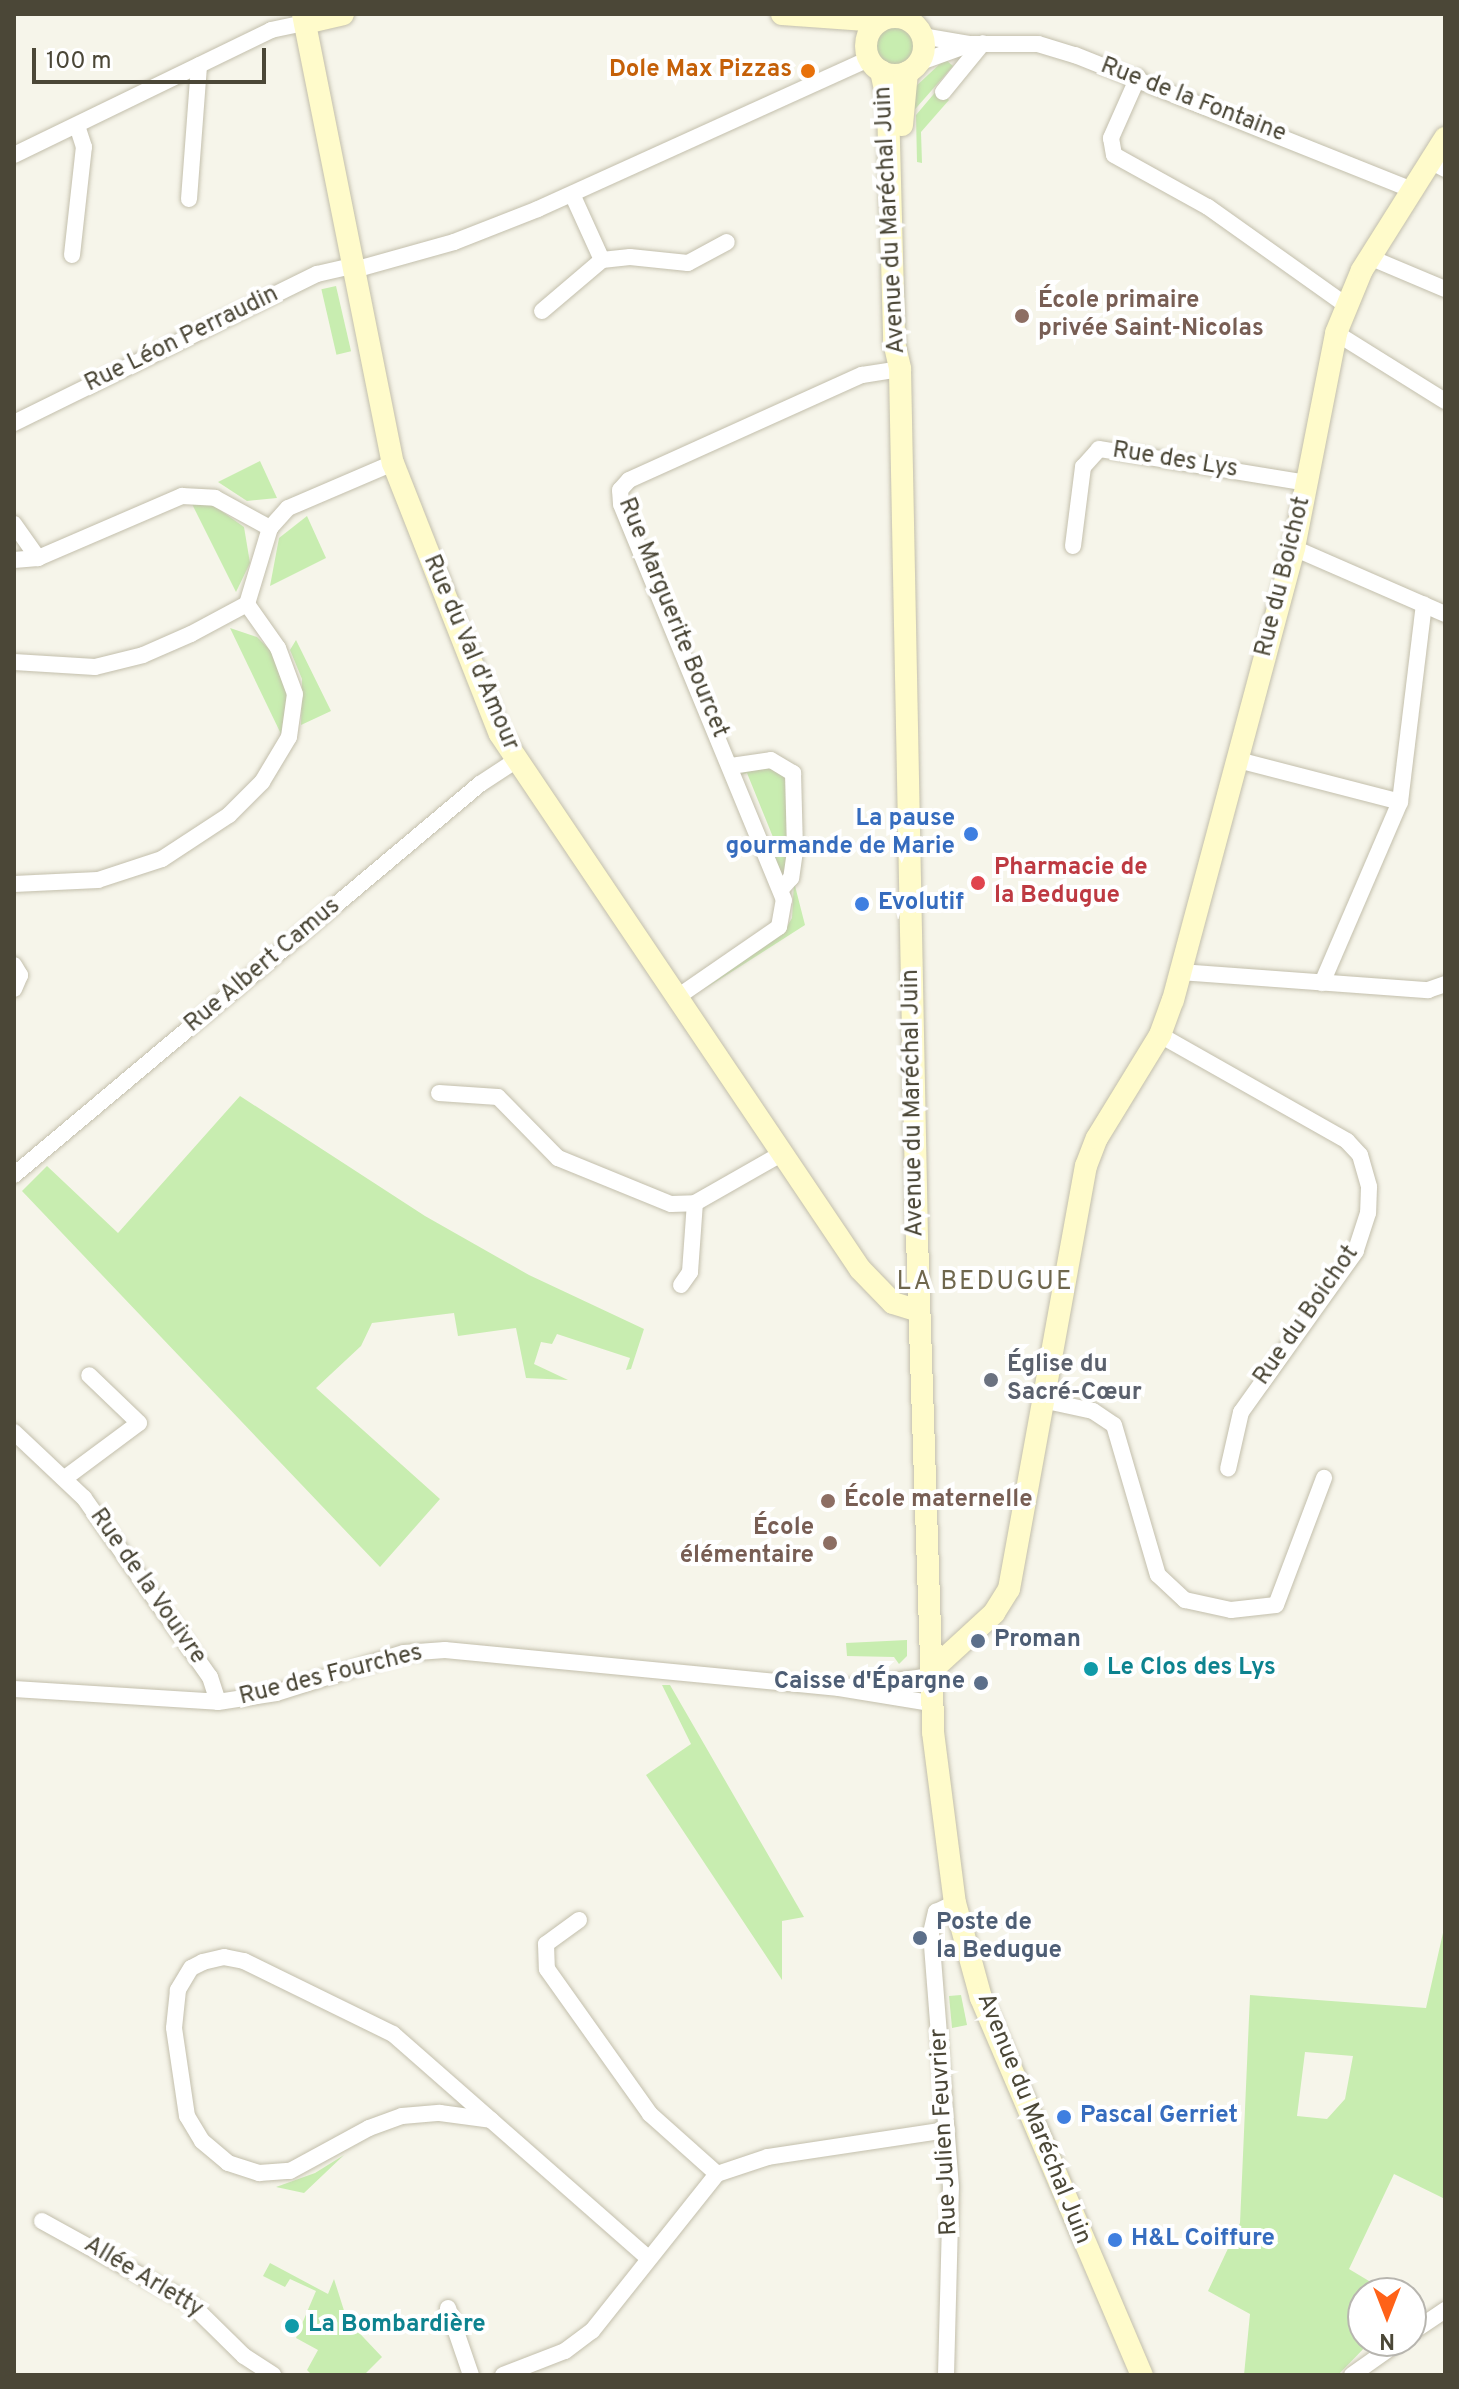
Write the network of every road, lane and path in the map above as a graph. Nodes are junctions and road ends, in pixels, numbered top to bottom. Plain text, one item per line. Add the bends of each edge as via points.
1 (343, 14) edge
2 (782, 14) edge
3 (807, 18) junction
4 (884, 18) edge
5 (304, 19) edge
6 (915, 24) edge
7 (976, 44) junction
8 (872, 59) junction
9 (199, 65) junction
10 (913, 68) junction
11 (1138, 77) junction
12 (943, 92) dead end
13 (77, 125) junction
14 (1445, 138) edge
15 (14, 155) edge
16 (1437, 165) edge
17 (1410, 189) junction
18 (572, 194) junction
19 (189, 199) dead end
20 (727, 242) dead end
21 (72, 255) dead end
22 (1369, 257) junction
23 (602, 260) junction
24 (354, 268) junction
25 (1445, 289) edge
26 (1346, 305) junction
27 (542, 311) dead end
28 (1336, 333) junction
29 (900, 369) junction
30 (1445, 401) edge
31 (14, 423) edge
32 (393, 463) junction
33 (1306, 483) junction
34 (14, 524) edge
35 (270, 528) junction
36 (1073, 546) dead end
37 (1294, 548) junction
38 (38, 558) junction
39 (14, 560) edge
40 (247, 604) junction
41 (1424, 604) junction
42 (1445, 614) edge
43 (14, 662) edge
44 (1238, 760) junction
45 (515, 761) junction
46 (731, 766) junction
47 (1400, 802) junction
48 (14, 884) edge
49 (781, 889) junction
50 (14, 965) edge
51 (1180, 972) junction
52 (1322, 983) junction
53 (1445, 984) edge
54 (14, 989) edge
55 (676, 998) junction
56 (1160, 1035) junction
57 (439, 1093) dead end
58 (781, 1154) junction
59 (14, 1175) edge
60 (695, 1203) junction
61 (681, 1285) dead end
62 (919, 1311) junction
63 (89, 1375) dead end
64 (1042, 1400) junction
65 (14, 1432) edge
66 (1228, 1469) dead end
67 (65, 1478) junction
68 (1324, 1478) dead end
69 (931, 1674) junction
70 (839, 1688) junction
71 (14, 1689) edge
72 (218, 1702) junction
73 (931, 1703) junction
74 (955, 1903) junction
75 (579, 1920) dead end
76 (491, 2120) junction
77 (947, 2130) junction
78 (717, 2174) junction
79 (42, 2221) dead end
80 (648, 2258) junction
81 (448, 2308) dead end
82 (1445, 2310) edge
83 (1427, 2322) edge
84 (1377, 2357) edge
85 (273, 2375) edge
86 (471, 2375) edge
87 (503, 2375) edge
88 (946, 2375) edge
89 (1142, 2375) edge
90 (1352, 2375) edge

1 - 5 street
2 - 3 street
3 - 4 street
3 - 8 street via 850,35
4 - 6 street
4 - 8 street via 869,35
5 - 9 street
5 - 24 street, Rue du Val d'Amour
6 - 7 street, Rue de la Fontaine
6 - 10 street, Avenue du Maréchal Juin
7 - 10 street, Rue de la Fontaine
7 - 11 street, Rue de la Fontaine via 1038,44
7 - 12 street
8 - 10 street
8 - 18 street
8 - 29 street, Avenue du Maréchal Juin via 888,105 894,342
9 - 13 street
9 - 19 street
10 - 29 street, Avenue du Maréchal Juin via 902,117 906,342
11 - 17 street, Rue de la Fontaine
11 - 26 street via 1111,138 1114,155 1208,207
13 - 15 street
13 - 21 street via 84,147
14 - 16 street, Rue du Boichot
16 - 17 street, Rue du Boichot
17 - 22 street, Rue du Boichot
18 - 23 street
18 - 24 street via 454,242
20 - 23 street via 688,263
22 - 25 street
22 - 26 street, Rue du Boichot
23 - 27 street
24 - 31 street, Rue Léon Perraudin via 317,274
24 - 32 street, Rue du Val d'Amour
26 - 28 street, Rue du Boichot
28 - 30 street
28 - 33 street, Rue du Boichot
29 - 46 street, Rue Marguerite Bourcet via 862,375 629,480 620,490 621,504
29 - 62 street, Avenue du Maréchal Juin
32 - 35 street via 288,508
32 - 45 street, Rue du Val d'Amour
33 - 36 street, Rue des Lys via 1099,449 1083,467
33 - 37 street, Rue du Boichot
34 - 38 street
35 - 38 street via 215,498 182,496
35 - 40 street
37 - 41 street
37 - 44 street, Rue du Boichot
38 - 39 street
40 - 43 street via 170,645 116,664 67,668
40 - 48 street via 278,648 295,694 289,737 262,782 219,823 162,859 98,880
41 - 42 street
41 - 47 street
44 - 47 street
44 - 51 street, Rue du Boichot
45 - 55 street, Rue du Val d'Amour
45 - 59 street, Rue Albert Camus via 480,784
46 - 49 street, Rue Marguerite Bourcet
46 - 49 street, Rue Marguerite Bourcet via 771,760 793,773 795,851 791,878
47 - 52 street
49 - 55 street, Rue Marguerite Bourcet via 784,910 779,927
50 - 54 street via 20,979
51 - 52 street
51 - 56 street, Rue du Boichot
52 - 53 street via 1428,990
55 - 58 street, Rue du Val d'Amour
56 - 64 street, Rue du Boichot via 1090,1155
56 - 66 street, Rue du Boichot via 1347,1141 1360,1155 1369,1187 1368,1213 1356,1251 1241,1412
57 - 60 street via 498,1097 558,1158 657,1200
58 - 60 street
58 - 62 street, Rue du Val d'Amour via 873,1286 902,1309
60 - 61 street via 690,1272
62 - 69 street, Avenue du Maréchal Juin
63 - 67 street via 139,1423
64 - 68 street via 1093,1411 1114,1425 1158,1575 1185,1600 1242,1611 1276,1605
64 - 69 street, Rue du Boichot via 1009,1589 994,1613
65 - 67 street, Rue de la Vouivre
67 - 72 street, Rue de la Vouivre via 163,1608 210,1677
69 - 70 street, Rue des Fourches
69 - 73 street, Avenue du Maréchal Juin
70 - 72 street, Rue des Fourches via 435,1650 370,1662 276,1693
70 - 73 street, Rue des Fourches
71 - 72 street, Rue des Fourches
73 - 74 street, Avenue du Maréchal Juin
74 - 77 street, Rue Julien Feuvrier via 936,1912 931,1933
74 - 89 street, Avenue du Maréchal Juin via 997,2043
75 - 78 street via 546,1944 547,1969 650,2114
76 - 76 street via 440,2113 402,2116 290,2171 243,2170 212,2153 187,2116 173,2018 178,1990 191,1968 203,1962 224,1957 244,1961 393,2034
76 - 80 street
77 - 78 street via 768,2157
77 - 88 street, Rue Julien Feuvrier via 952,2228
78 - 80 street
79 - 85 street, Allée Arletty via 189,2302 244,2356
80 - 87 street via 580,2342
81 - 86 street
82 - 83 street
84 - 90 street

